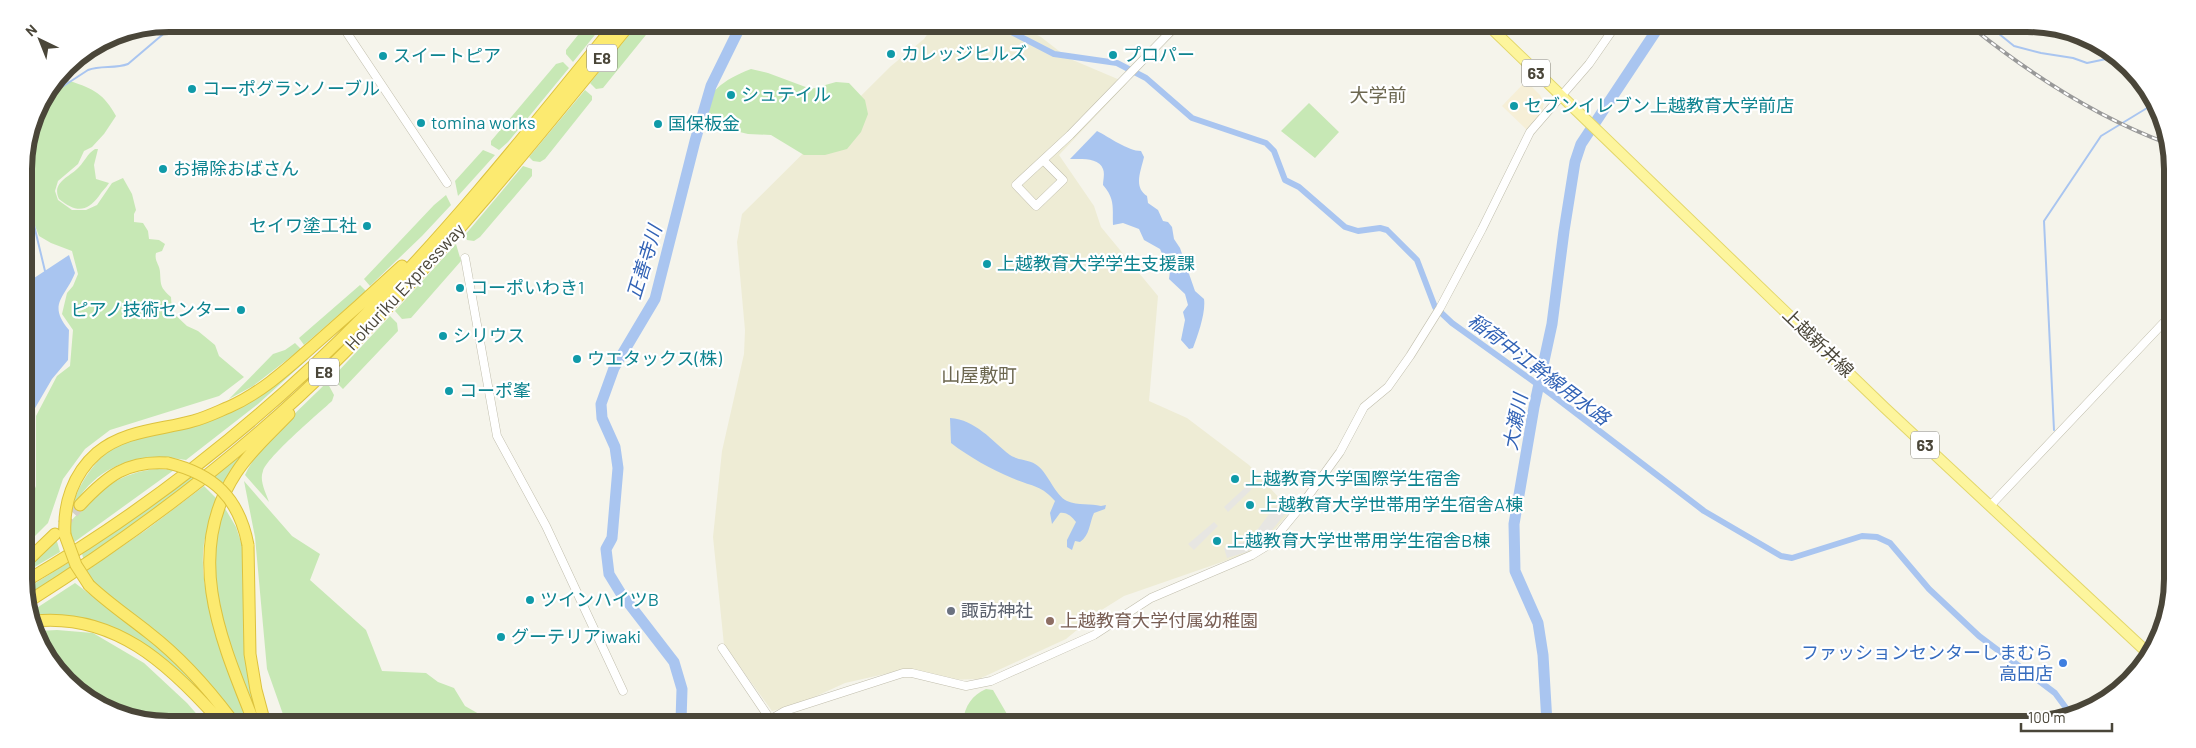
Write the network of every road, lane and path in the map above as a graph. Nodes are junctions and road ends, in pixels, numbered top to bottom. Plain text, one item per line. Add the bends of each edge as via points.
1 (346, 32) edge
2 (609, 32) edge
3 (623, 32) edge
4 (1170, 32) edge
5 (1495, 32) edge
6 (1612, 32) edge
7 (1561, 98) junction
8 (1044, 160) junction
9 (502, 162) junction
10 (447, 183) dead end
11 (464, 258) dead end
12 (379, 317) junction
13 (2164, 321) edge
14 (80, 505) tunnel mouth
15 (1990, 506) junction
16 (60, 534) junction
17 (32, 557) edge
18 (32, 577) edge
19 (34, 598) edge
20 (39, 621) edge
21 (722, 648) dead end
22 (2143, 649) edge
23 (623, 691) dead end
24 (215, 716) edge
25 (228, 716) edge
26 (252, 716) edge
27 (263, 716) edge
28 (766, 716) edge
29 (777, 716) edge

1 - 10 street
2 - 9 highway, Hokuriku Expressway / E8
3 - 12 highway, Hokuriku Expressway / E8 via 510,170
4 - 8 street
5 - 7 main road, 上越新井線 / 63
6 - 7 street
7 - 15 main road, 上越新井線 / 63
7 - 29 street via 1530,132 1429,327 1388,387 1364,407 1340,452 1270,544 1252,555 1151,598 1094,635 991,681 966,686 903,673
8 - 8 street via 1062,180 1036,206 1016,185
9 - 16 highway via 439,231 271,381 250,396 211,415 132,435 97,454 72,486
9 - 18 highway, Hokuriku Expressway / E8 via 373,307 277,398 176,480
11 - 23 street via 497,436 546,526
12 - 19 highway, Hokuriku Expressway / E8 via 306,390 214,469 113,546
12 - 26 highway via 249,456 228,485 215,517 208,562 211,594
13 - 15 street
14 - 27 highway, bridge via 105,480 139,464 168,463 196,472 224,492 239,514 248,545 250,654
15 - 22 main road, 上越新井線 / 63
16 - 17 highway
16 - 25 highway, bridge via 89,585 178,658
20 - 24 highway via 86,623 120,636 170,671
21 - 28 street

